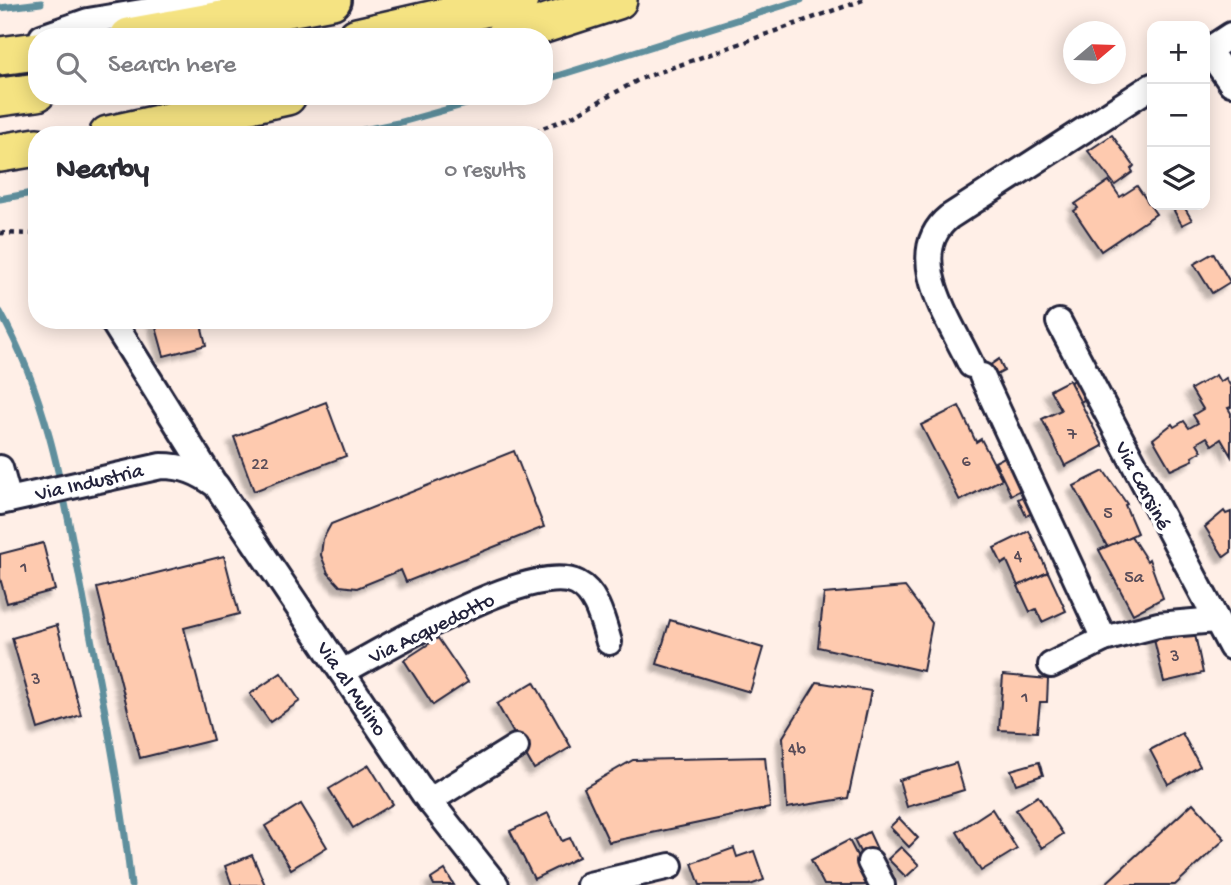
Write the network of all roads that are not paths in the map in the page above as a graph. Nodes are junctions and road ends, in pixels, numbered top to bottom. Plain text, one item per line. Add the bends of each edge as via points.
1 (94, 0) edge
2 (214, 0) edge
3 (331, 0) edge
4 (519, 0) edge
5 (618, 0) edge
6 (131, 25) edge
7 (68, 28) edge
8 (396, 28) edge
9 (532, 28) edge
10 (1231, 36) edge
11 (28, 43) edge
12 (1210, 49) edge
13 (28, 52) edge
14 (0, 54) edge
15 (1210, 56) edge
16 (1231, 83) edge
17 (1147, 89) edge
18 (28, 93) edge
19 (0, 97) edge
20 (245, 105) edge
21 (149, 126) edge
22 (28, 148) edge
23 (0, 153) edge
24 (1059, 322) dead end
25 (118, 329) edge
26 (179, 466) joint
27 (0, 468) edge
28 (216, 485) junction
29 (4, 501) edge
30 (1216, 620) junction
31 (1104, 639) junction
32 (609, 642) dead end
33 (1231, 647) edge
34 (1051, 665) dead end
35 (342, 672) junction
36 (516, 747) dead end
37 (429, 801) junction
38 (870, 862) dead end
39 (670, 866) dead end
40 (496, 885) edge
41 (589, 885) edge
42 (882, 885) edge

1 - 6 street
2 - 6 street
3 - 6 highway
4 - 8 highway
5 - 9 highway
6 - 7 street via 88,21
10 - 12 street
11 - 14 street
13 - 14 highway
15 - 16 street
17 - 31 street via 949,217 932,237 928,253 930,271
18 - 19 highway
20 - 21 highway
22 - 23 highway
24 - 30 street, Via Carsiné
25 - 28 street, Via al Mulino
26 - 28 street, Via al Mulino
26 - 29 street, Via Industria via 150,467
27 - 29 street
28 - 35 street, Via al Mulino
30 - 31 street via 1158,625
30 - 33 street, Via Carsiné
31 - 34 street
32 - 35 street, Via Acquedotto via 601,614 586,590 564,578 551,577 453,613
35 - 37 street, Via al Mulino
36 - 37 street
37 - 40 street, Via al Mulino
38 - 42 street
39 - 41 street

